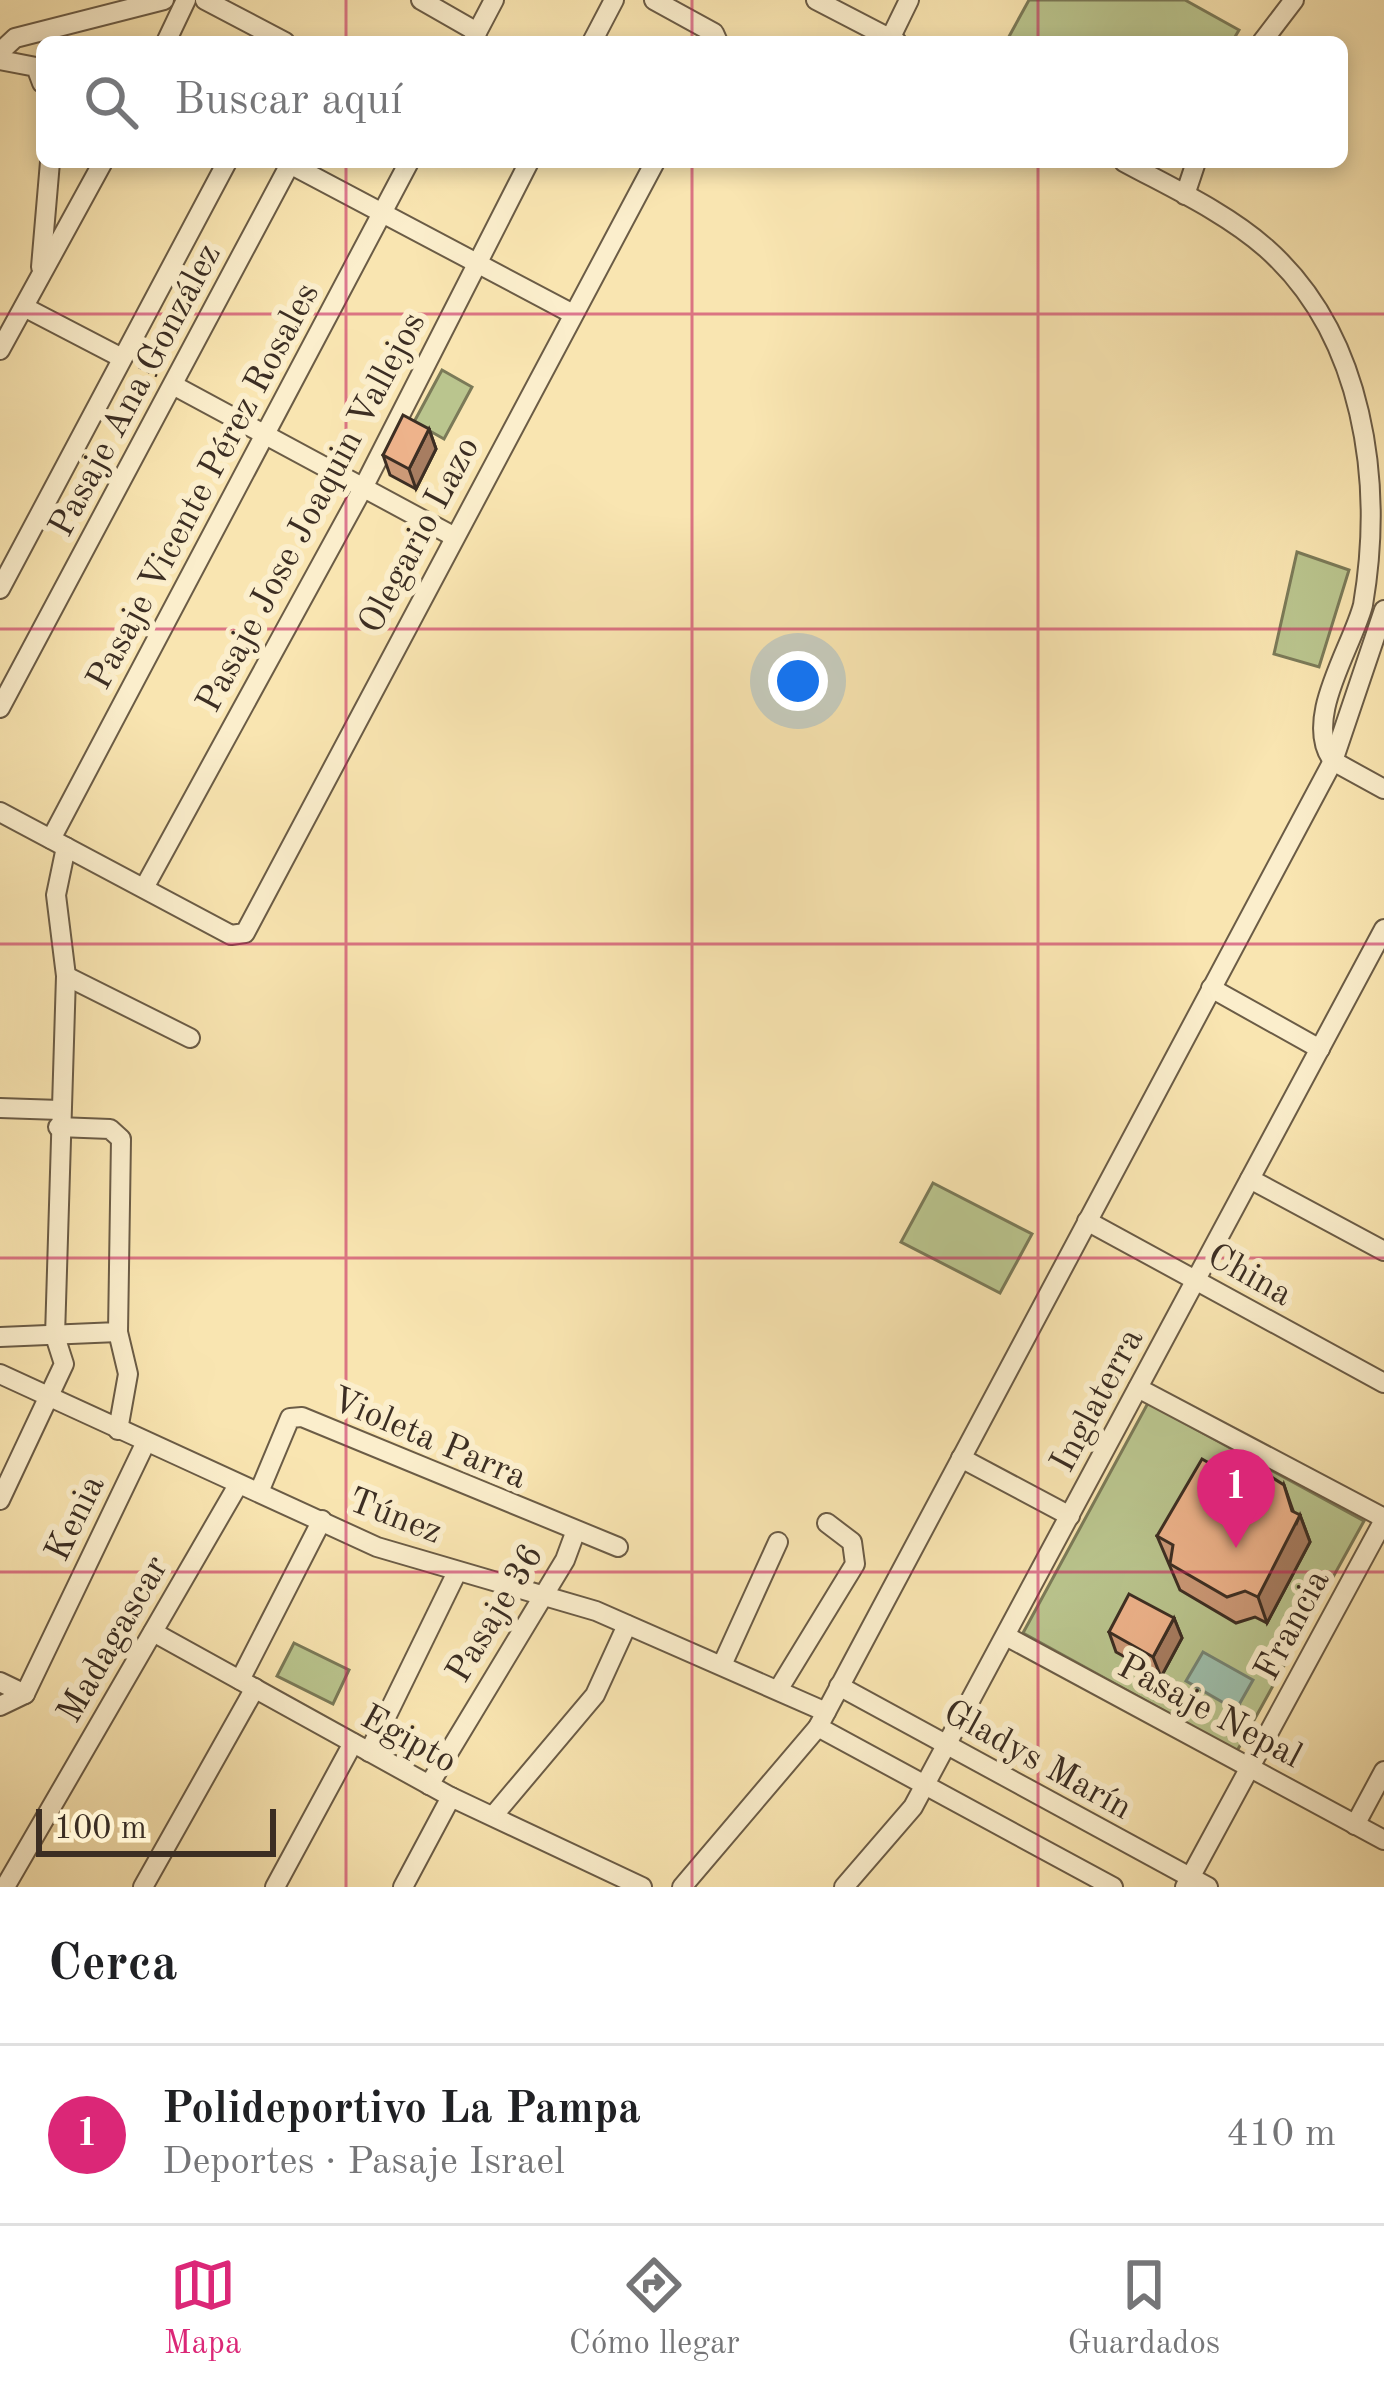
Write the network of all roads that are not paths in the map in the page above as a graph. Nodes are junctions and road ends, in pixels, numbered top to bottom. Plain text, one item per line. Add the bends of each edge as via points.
1 (164, 0) edge
2 (186, 0) edge
3 (205, 0) edge
4 (422, 0) edge
5 (494, 0) edge
6 (614, 0) edge
7 (654, 0) edge
8 (816, 0) edge
9 (908, 0) edge
10 (1294, 0) edge
11 (169, 36) edge
12 (274, 36) edge
13 (474, 36) edge
14 (476, 36) edge
15 (595, 36) edge
16 (711, 36) edge
17 (886, 36) edge
18 (895, 36) edge
19 (1267, 36) edge
20 (0, 56) edge
21 (36, 71) edge
22 (49, 168) edge
23 (100, 168) edge
24 (224, 168) edge
25 (285, 168) edge
26 (297, 168) edge
27 (406, 168) edge
28 (527, 168) edge
29 (652, 168) edge
30 (1135, 168) edge
31 (1194, 168) edge
32 (1185, 195) junction
33 (382, 213) junction
34 (476, 263) junction
35 (40, 278) junction
36 (24, 307) junction
37 (573, 314) junction
38 (0, 350) edge
39 (122, 358) junction
40 (173, 385) junction
41 (265, 434) junction
42 (363, 488) junction
43 (453, 536) junction
44 (2, 578) edge
45 (1384, 610) edge
46 (0, 708) edge
47 (1333, 761) junction
48 (1384, 789) edge
49 (0, 812) edge
50 (58, 843) junction
51 (144, 888) junction
52 (1384, 929) edge
53 (66, 976) junction
54 (1211, 988) junction
55 (190, 1038) dead end
56 (1320, 1049) junction
57 (0, 1108) edge
58 (59, 1119) junction
59 (1250, 1179) junction
60 (1087, 1221) junction
61 (1384, 1251) edge
62 (1196, 1280) junction
63 (118, 1332) junction
64 (55, 1336) junction
65 (0, 1337) edge
66 (0, 1373) edge
67 (1384, 1383) edge
68 (1138, 1388) junction
69 (52, 1396) junction
70 (118, 1430) junction
71 (145, 1444) junction
72 (961, 1458) junction
73 (238, 1485) junction
74 (259, 1492) junction
75 (0, 1500) edge
76 (1070, 1516) junction
77 (1384, 1519) edge
78 (322, 1520) junction
79 (827, 1523) dead end
80 (574, 1533) junction
81 (778, 1542) dead end
82 (618, 1547) dead end
83 (457, 1572) junction
84 (541, 1597) junction
85 (627, 1624) junction
86 (153, 1632) junction
87 (1006, 1636) junction
88 (722, 1665) junction
89 (0, 1682) edge
90 (247, 1684) junction
91 (839, 1686) junction
92 (28, 1689) junction
93 (778, 1690) junction
94 (0, 1706) edge
95 (822, 1719) junction
96 (947, 1745) junction
97 (361, 1748) junction
98 (1250, 1768) junction
99 (1384, 1771) edge
100 (429, 1785) junction
101 (926, 1786) junction
102 (451, 1797) junction
103 (493, 1816) junction
104 (1355, 1825) junction
105 (1384, 1840) edge
106 (10, 1881) edge
107 (1194, 1884) edge
108 (143, 1887) edge
109 (275, 1887) edge
110 (403, 1887) edge
111 (642, 1887) edge
112 (682, 1887) edge
113 (845, 1887) edge
114 (1113, 1887) edge

1 - 20 street via 15,38
2 - 11 street
3 - 12 street
4 - 13 street
5 - 14 street
6 - 15 street
7 - 16 street
8 - 17 street
9 - 18 street
10 - 19 street
20 - 21 street
22 - 35 street
23 - 35 street
24 - 39 street
25 - 40 street, Pasaje Ana González
26 - 33 street
27 - 33 street, Pasaje Vicente Pérez Rosales
28 - 34 street, Pasaje Jose Joaquin Vallejos
29 - 37 street, Olegario Lazo
30 - 32 street
31 - 32 street
32 - 47 street via 1268,250 1308,294 1339,345 1358,401 1375,485 1373,531 1363,605 1324,720
33 - 34 street
33 - 41 street, Pasaje Vicente Pérez Rosales
34 - 37 street
34 - 42 street, Pasaje Jose Joaquin Vallejos
35 - 36 street
36 - 38 street
36 - 39 street
37 - 43 street, Olegario Lazo
39 - 44 street
40 - 41 street
40 - 46 street, Pasaje Ana González
41 - 42 street
41 - 50 street, Pasaje Vicente Pérez Rosales
42 - 43 street
42 - 51 street, Pasaje Jose Joaquin Vallejos
43 - 51 street, Olegario Lazo via 240,936
45 - 47 street
47 - 48 street
47 - 54 street
49 - 50 street
50 - 51 street
50 - 53 street
52 - 56 street, Inglaterra
53 - 55 street
53 - 58 street
54 - 56 street
54 - 60 street
56 - 59 street, Inglaterra
57 - 58 street
58 - 63 street via 122,1139
58 - 64 street
59 - 61 street
59 - 62 street, Inglaterra
60 - 62 street, China
60 - 72 street
62 - 67 street, China
62 - 68 street, Inglaterra
63 - 64 street
63 - 70 street via 128,1374
64 - 65 street
64 - 69 street via 64,1364
66 - 69 street, Túnez
68 - 76 street, Inglaterra
68 - 77 street
69 - 70 street, Túnez
69 - 75 street
70 - 71 street, Túnez
71 - 73 street, Túnez
71 - 92 street, Kenia
72 - 76 street
72 - 91 street
73 - 74 street, Túnez
73 - 86 street, Madagascar
74 - 78 street, Túnez
74 - 80 street, Violeta Parra via 283,1429 302,1417
76 - 87 street, Inglaterra
77 - 98 street, Francia
78 - 83 street, Túnez
78 - 90 street
79 - 93 street via 852,1542 855,1564
80 - 82 street, Violeta Parra
80 - 84 street, Pasaje 36
81 - 88 street
83 - 84 street, Túnez
83 - 97 street
84 - 85 street, Túnez
84 - 100 street, Pasaje 36
85 - 88 street, Túnez
85 - 103 street via 595,1695
86 - 90 street, Egipto
86 - 106 street, Madagascar
87 - 96 street, Inglaterra
87 - 98 street, Pasaje Nepal
88 - 93 street, Túnez
89 - 92 street
90 - 97 street, Egipto
90 - 108 street
91 - 95 street
91 - 96 street, Gladys Marín
92 - 94 street
93 - 95 street, Túnez
95 - 101 street
95 - 112 street
96 - 101 street, Inglaterra
96 - 107 street, Gladys Marín
97 - 100 street, Egipto
97 - 109 street
98 - 104 street, Pasaje Nepal
98 - 107 street, Francia
99 - 104 street
100 - 102 street, Egipto
101 - 113 street, Inglaterra
101 - 114 street
102 - 103 street, Egipto
102 - 110 street
103 - 111 street, Egipto
104 - 105 street, Pasaje Nepal

